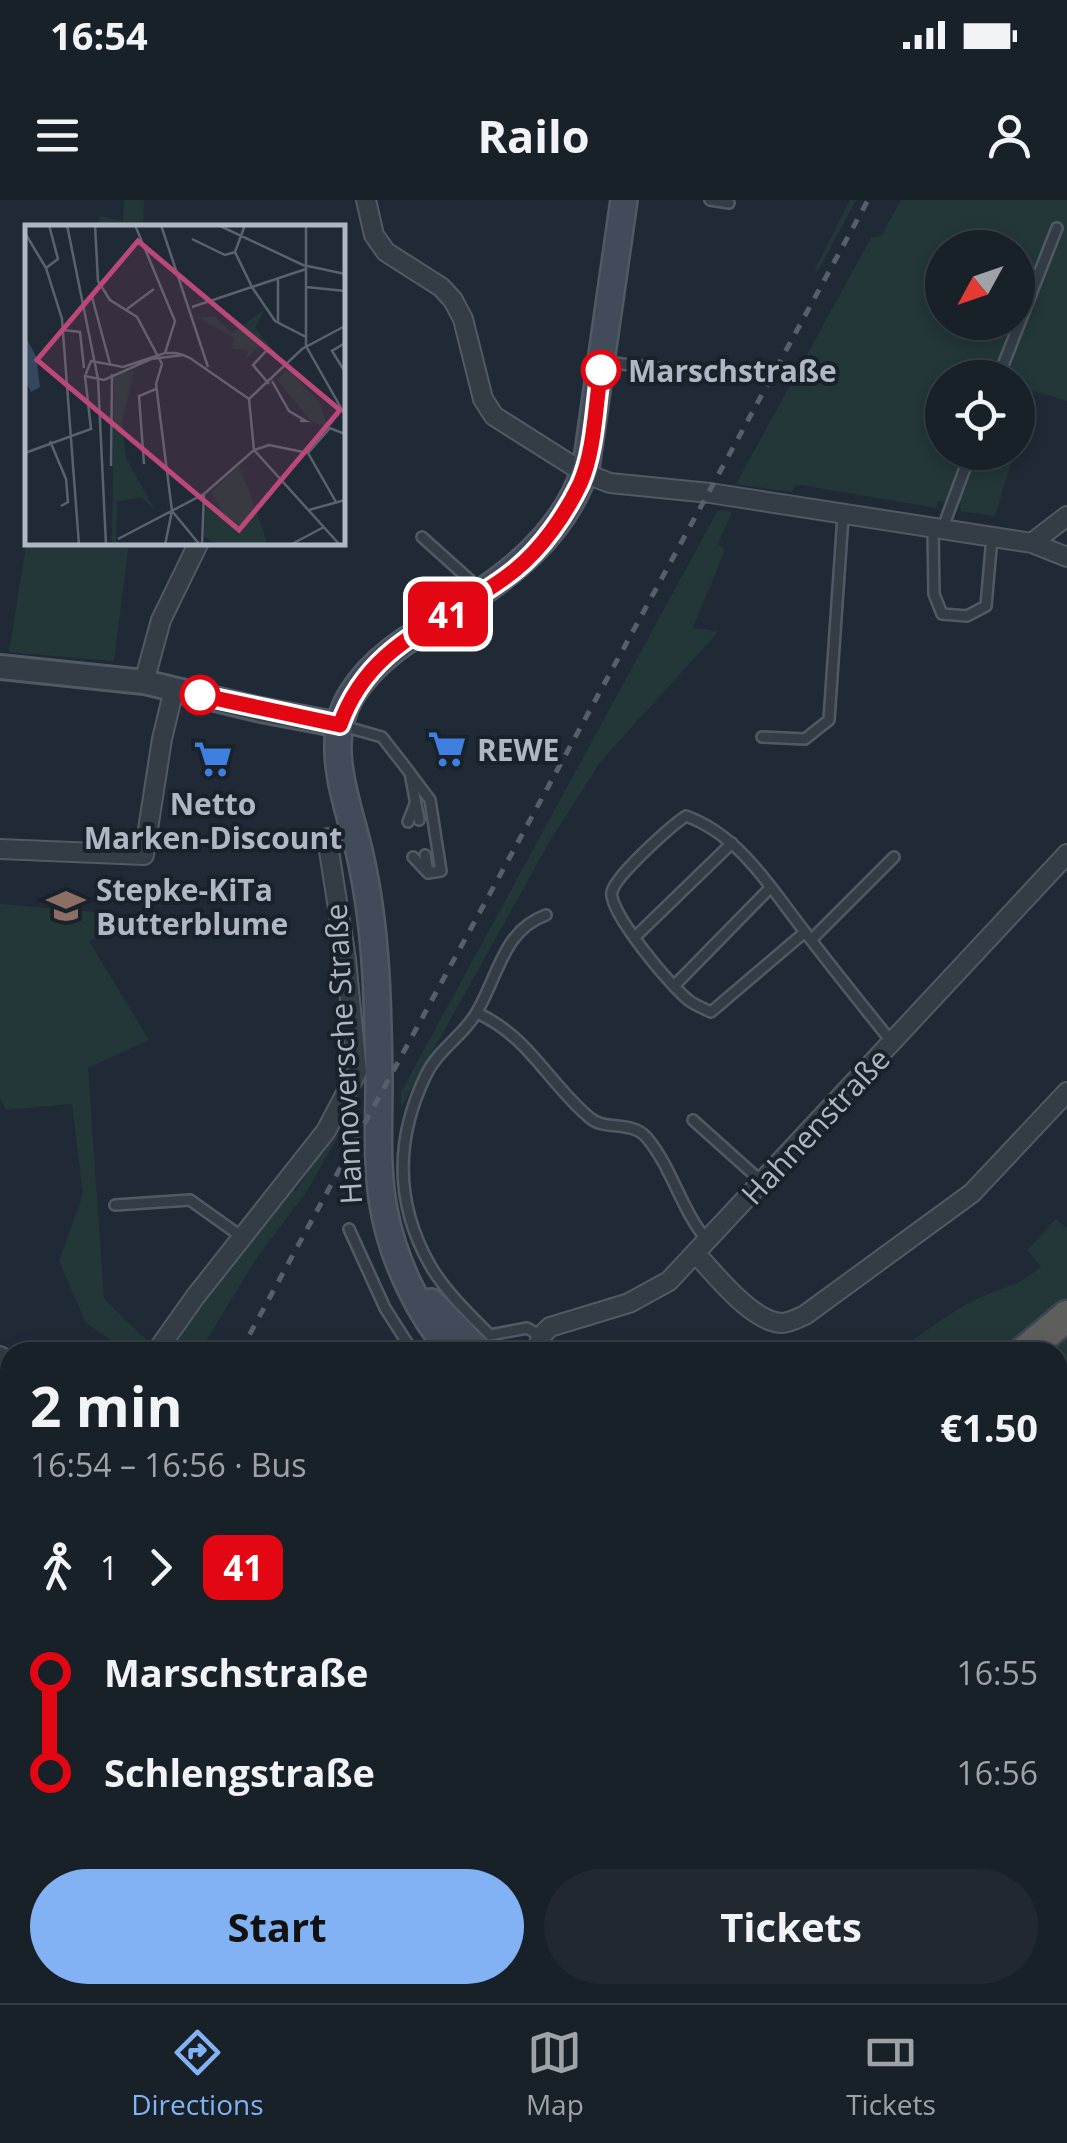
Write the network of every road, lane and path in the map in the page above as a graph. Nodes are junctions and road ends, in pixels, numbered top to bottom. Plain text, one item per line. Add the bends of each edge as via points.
1 (366, 200) edge
2 (624, 200) edge
3 (710, 200) edge
4 (730, 203) dead end
5 (1057, 228) dead end
6 (1005, 360) edge
7 (602, 361) junction
8 (688, 372) dead end
9 (963, 470) edge
10 (584, 473) junction
11 (843, 516) junction
12 (1067, 516) edge
13 (938, 529) junction
14 (422, 537) dead end
15 (992, 537) junction
16 (1032, 543) junction
17 (198, 545) edge
18 (1067, 557) edge
19 (483, 592) junction
20 (0, 667) edge
21 (144, 682) junction
22 (174, 688) junction
23 (340, 725) junction
24 (762, 737) dead end
25 (410, 774) junction
26 (416, 802) junction
27 (419, 820) dead end
28 (408, 822) dead end
29 (326, 838) dead end
30 (732, 843) junction
31 (0, 849) edge
32 (1067, 854) edge
33 (425, 855) dead end
34 (894, 856) dead end
35 (413, 857) dead end
36 (428, 873) junction
37 (771, 887) junction
38 (546, 916) dead end
39 (808, 936) junction
40 (635, 937) junction
41 (675, 985) junction
42 (476, 1013) junction
43 (892, 1043) junction
44 (1067, 1092) edge
45 (693, 1120) dead end
46 (763, 1183) junction
47 (114, 1205) dead end
48 (350, 1229) dead end
49 (242, 1238) junction
50 (702, 1248) junction
51 (399, 1260) junction
52 (1067, 1316) edge
53 (164, 1342) edge
54 (406, 1342) edge
55 (445, 1342) edge
56 (470, 1342) edge
57 (538, 1342) edge
58 (540, 1342) edge
59 (1036, 1342) edge

1 - 10 street via 374,235 386,252 453,300 494,416
2 - 7 main road, Hannoversche Straße
3 - 4 lane
5 - 6 lane
7 - 8 lane
7 - 10 main road, Hannoversche Straße
9 - 13 lane
10 - 11 street via 610,484
10 - 19 main road, Hannoversche Straße via 548,535
11 - 13 street
11 - 24 lane via 829,720 805,739
12 - 16 street
13 - 15 street
13 - 15 lane via 934,594 942,614 966,616 986,606
14 - 19 lane
15 - 16 street
16 - 18 street
17 - 21 street via 161,620
19 - 23 main road, Hannoversche Straße via 394,647 350,697
20 - 21 street
21 - 22 street
22 - 23 street
22 - 31 street via 144,855
23 - 25 lane via 382,738
23 - 51 main road, Hannoversche Straße via 339,776 372,925 379,1159 384,1211
25 - 26 lane
25 - 36 lane via 430,800 441,870
26 - 27 lane
26 - 28 lane
29 - 49 street via 356,1072 326,1131
30 - 37 lane
30 - 40 lane
30 - 40 lane via 686,816 672,825 612,886 610,901
32 - 43 street, Hahnenstraße
33 - 36 lane
34 - 39 lane
35 - 36 lane
37 - 39 lane
37 - 41 lane
38 - 42 lane via 512,937
39 - 41 lane via 711,1012
39 - 43 lane
40 - 41 lane
42 - 50 lane via 517,1036 593,1122 645,1135
42 - 57 lane via 427,1072 401,1179 430,1266 459,1302 490,1335 527,1328
43 - 46 street, Hahnenstraße
44 - 50 street via 972,1193 804,1315 785,1323 750,1310
45 - 46 lane
46 - 50 street, Hahnenstraße
47 - 49 lane via 190,1200
48 - 54 lane
49 - 53 street
50 - 58 street, Hahnenstraße via 648,1295 550,1327
51 - 55 main road, Hannoversche Straße
51 - 56 main road, Hannoversche Straße
52 - 59 highway

